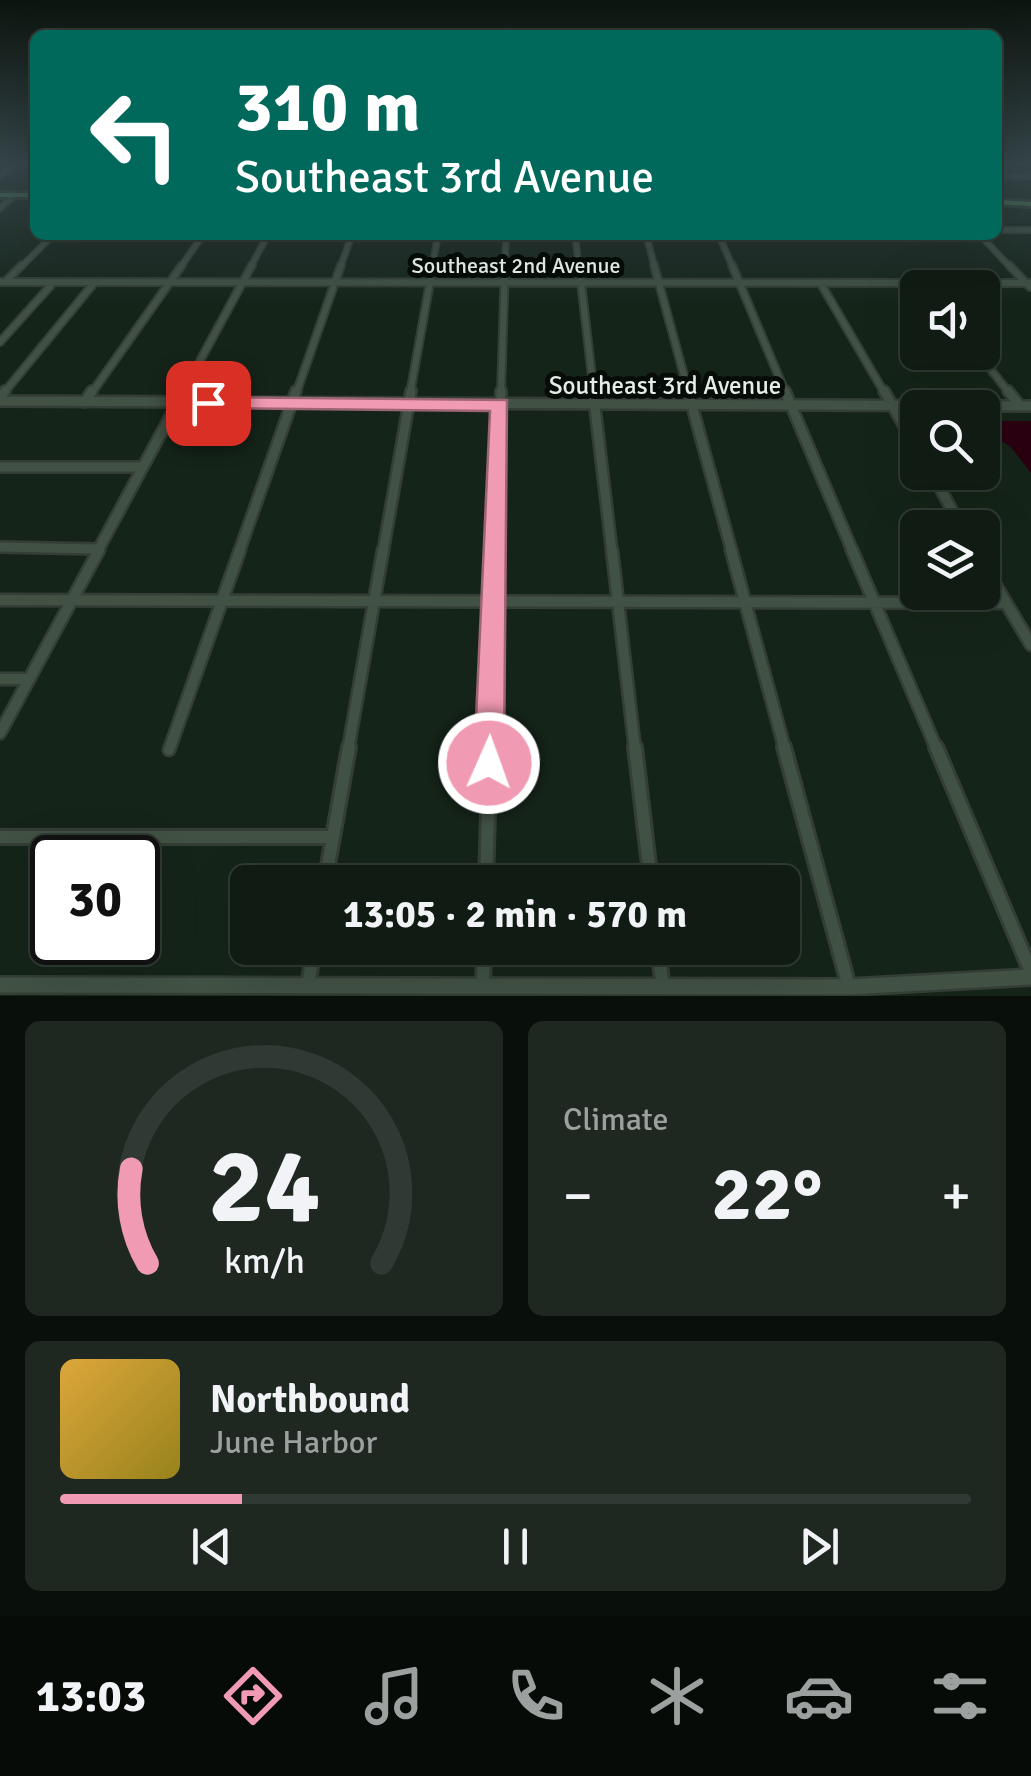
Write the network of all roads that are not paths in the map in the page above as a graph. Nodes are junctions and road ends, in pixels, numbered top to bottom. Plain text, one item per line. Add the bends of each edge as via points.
1 (1002, 230) edge
2 (1031, 230) edge
3 (48, 240) edge
4 (199, 240) edge
5 (265, 240) edge
6 (350, 240) edge
7 (437, 240) edge
8 (506, 240) edge
9 (576, 240) edge
10 (648, 240) edge
11 (721, 240) edge
12 (985, 240) edge
13 (243, 281) junction
14 (3, 282) edge
15 (53, 282) junction
16 (170, 282) junction
17 (335, 282) junction
18 (430, 282) junction
19 (504, 282) junction
20 (580, 282) junction
21 (94, 283) junction
22 (660, 283) junction
23 (740, 283) junction
24 (821, 284) junction
25 (1000, 285) edge
26 (1030, 285) edge
27 (900, 286) edge
28 (0, 342) edge
29 (991, 370) edge
30 (0, 400) edge
31 (85, 402) junction
32 (176, 403) junction
33 (292, 403) junction
34 (409, 404) junction
35 (500, 405) junction
36 (690, 405) junction
37 (791, 405) junction
38 (594, 406) junction
39 (892, 406) junction
40 (1020, 406) junction
41 (1031, 406) edge
42 (900, 420) edge
43 (0, 468) edge
44 (141, 468) junction
45 (0, 547) edge
46 (98, 548) junction
47 (1000, 593) edge
48 (0, 600) edge
49 (70, 600) junction
50 (220, 601) junction
51 (372, 602) junction
52 (618, 603) junction
53 (1006, 603) junction
54 (493, 604) junction
55 (746, 604) junction
56 (876, 604) junction
57 (1031, 646) edge
58 (0, 679) edge
59 (29, 679) junction
60 (0, 733) edge
61 (169, 750) dead end
62 (0, 837) edge
63 (333, 837) junction
64 (328, 865) edge
65 (486, 865) edge
66 (649, 865) edge
67 (311, 965) edge
68 (484, 965) edge
69 (660, 965) edge
70 (1031, 974) edge
71 (0, 985) edge
72 (308, 986) junction
73 (483, 986) junction
74 (849, 987) junction
75 (663, 988) junction

1 - 2 street
3 - 14 street
4 - 16 street
5 - 13 street
6 - 17 street
7 - 18 street
8 - 19 street
9 - 20 street
10 - 22 street
11 - 23 street
12 - 26 street
13 - 16 street, Southeast 2nd Avenue
13 - 17 street, Southeast 2nd Avenue
13 - 32 street
14 - 15 street, Southeast 2nd Avenue
15 - 21 street, Southeast 2nd Avenue
15 - 28 street
16 - 21 street, Southeast 2nd Avenue
16 - 31 street
17 - 18 street, Southeast 2nd Avenue
17 - 33 street
18 - 19 street, Southeast 2nd Avenue
18 - 34 street
19 - 20 street, Southeast 2nd Avenue
19 - 35 street
20 - 22 street, Southeast 2nd Avenue
20 - 38 street
21 - 30 street
22 - 23 street, Southeast 2nd Avenue
22 - 36 street
23 - 24 street, Southeast 2nd Avenue
23 - 37 street
24 - 27 street, Southeast 2nd Avenue
24 - 39 street
25 - 26 street, Southeast 2nd Avenue
29 - 40 street
30 - 31 street, Southeast 3rd Avenue
31 - 32 street, Southeast 3rd Avenue
32 - 33 street, Southeast 3rd Avenue
32 - 44 street
33 - 34 street, Southeast 3rd Avenue
33 - 50 street
34 - 35 street, Southeast 3rd Avenue
34 - 51 street
35 - 38 street, Southeast 3rd Avenue
35 - 54 street
36 - 37 street, Southeast 3rd Avenue
36 - 38 street, Southeast 3rd Avenue
36 - 55 street
37 - 39 street, Southeast 3rd Avenue
37 - 56 street
38 - 52 street
39 - 40 street, Southeast 3rd Avenue
39 - 42 street
40 - 41 street, Southeast 3rd Avenue
43 - 44 street
44 - 46 street
45 - 46 street
46 - 49 street
47 - 53 street
48 - 49 street
49 - 50 street
49 - 59 street
50 - 51 street
50 - 61 street
51 - 54 street
51 - 63 street
52 - 54 street
52 - 55 street
52 - 66 street
53 - 56 street
53 - 57 street
54 - 65 street
55 - 56 street
55 - 74 street
56 - 70 street
58 - 59 street
59 - 60 street
62 - 63 street
63 - 64 street
67 - 72 street
68 - 73 street
69 - 75 street
70 - 74 street
71 - 72 street
72 - 73 street
73 - 75 street
74 - 75 street

